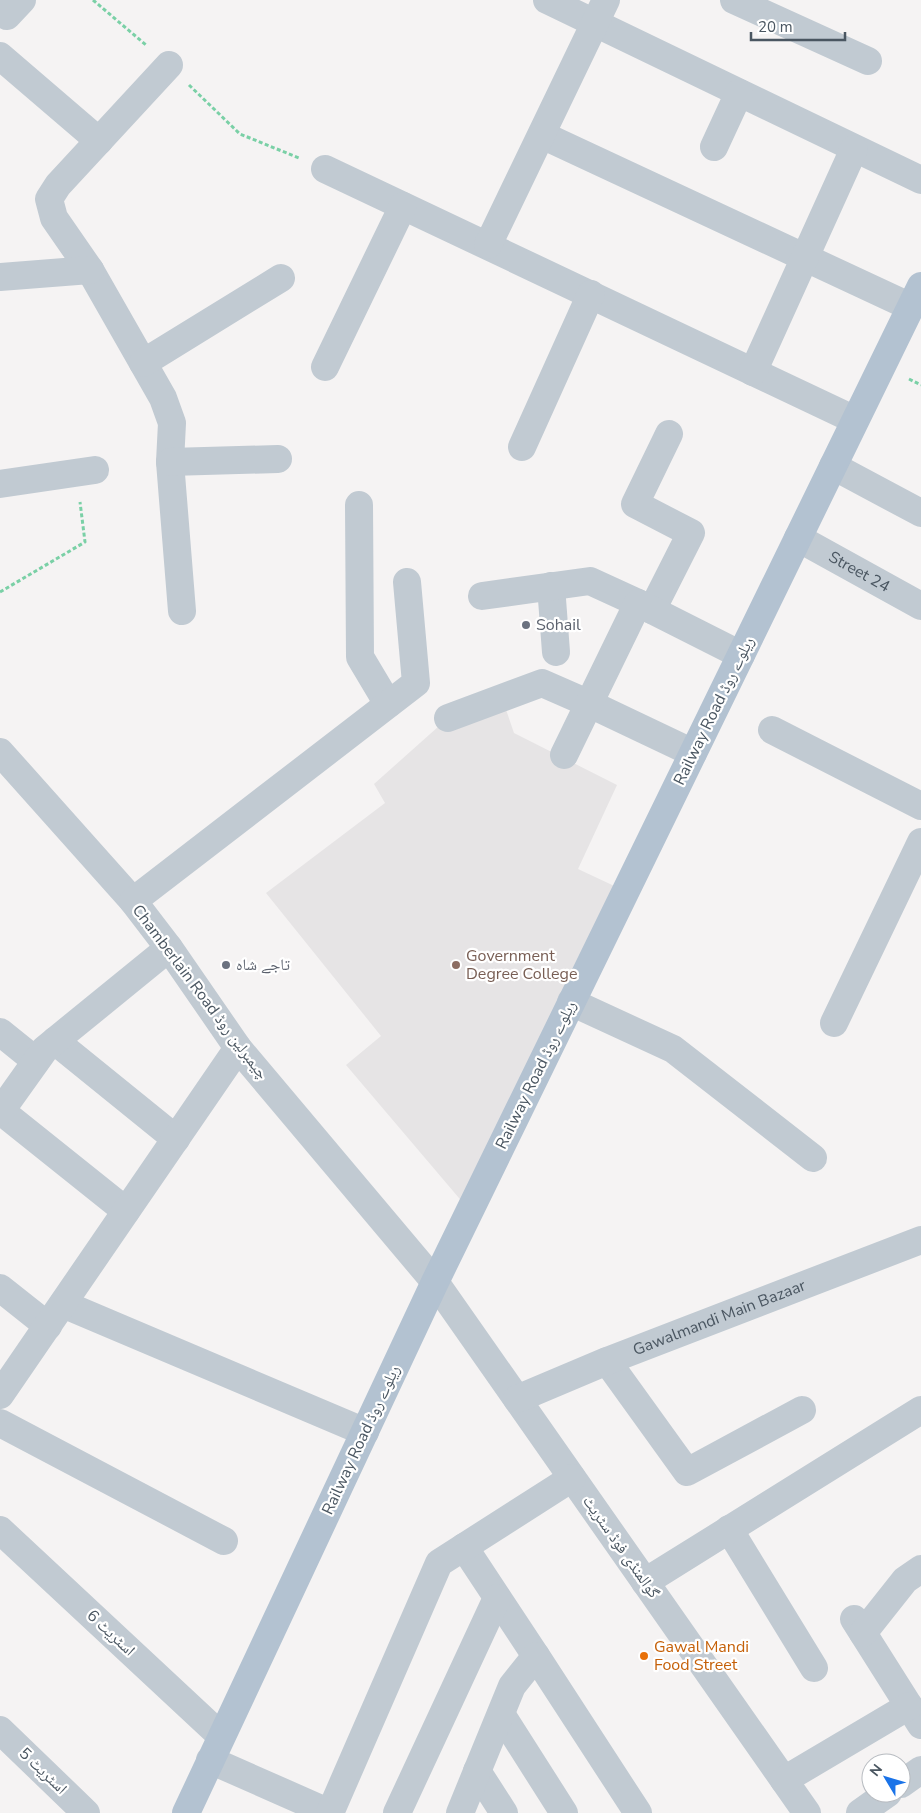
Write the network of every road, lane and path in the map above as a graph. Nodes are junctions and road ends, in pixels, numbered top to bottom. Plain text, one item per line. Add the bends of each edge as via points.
1 (22, 0) edge
2 (93, 0) edge
3 (547, 0) edge
4 (734, 0) edge
5 (0, 10) edge
6 (601, 11) edge
7 (0, 56) edge
8 (868, 61) dead end
9 (169, 65) junction
10 (739, 93) junction
11 (542, 135) junction
12 (99, 140) junction
13 (714, 147) dead end
14 (854, 149) junction
15 (325, 169) joint
16 (921, 180) edge
17 (403, 206) junction
18 (488, 245) junction
19 (805, 258) junction
20 (90, 270) junction
21 (0, 277) edge
22 (281, 278) dead end
23 (590, 294) junction
24 (916, 296) edge
25 (143, 363) junction
26 (325, 367) dead end
27 (753, 372) junction
28 (855, 420) junction
29 (669, 434) dead end
30 (522, 447) dead end
31 (278, 459) dead end
32 (170, 462) junction
33 (833, 466) junction
34 (86, 472) joint
35 (0, 484) edge
36 (359, 505) dead end
37 (921, 514) edge
38 (798, 538) junction
39 (407, 582) dead end
40 (551, 586) junction
41 (0, 592) edge
42 (482, 596) dead end
43 (645, 606) junction
44 (921, 606) edge
45 (182, 612) dead end
46 (556, 652) dead end
47 (741, 655) junction
48 (388, 704) junction
49 (590, 704) junction
50 (448, 718) dead end
51 (772, 730) dead end
52 (0, 752) edge
53 (693, 753) junction
54 (564, 755) dead end
55 (921, 806) edge
56 (921, 842) edge
57 (133, 901) junction
58 (168, 948) junction
59 (571, 1002) junction
60 (834, 1023) dead end
61 (0, 1032) edge
62 (55, 1041) junction
63 (238, 1048) junction
64 (36, 1061) junction
65 (1, 1112) edge
66 (176, 1139) junction
67 (814, 1158) dead end
68 (126, 1211) junction
69 (921, 1240) edge
70 (435, 1282) junction
71 (0, 1288) edge
72 (55, 1315) junction
73 (607, 1361) junction
74 (0, 1395) edge
75 (517, 1399) junction
76 (802, 1410) dead end
77 (921, 1410) edge
78 (0, 1423) edge
79 (364, 1432) junction
80 (572, 1478) junction
81 (730, 1529) junction
82 (0, 1530) edge
83 (224, 1541) dead end
84 (464, 1547) junction
85 (921, 1569) edge
86 (645, 1582) junction
87 (498, 1598) junction
88 (536, 1656) junction
89 (814, 1668) dead end
90 (501, 1714) junction
91 (915, 1716) edge
92 (0, 1730) edge
93 (216, 1748) junction
94 (477, 1771) junction
95 (784, 1780) junction
96 (874, 1803) edge
97 (86, 1813) edge
98 (186, 1813) edge
99 (330, 1813) edge
100 (397, 1813) edge
101 (460, 1813) edge
102 (504, 1813) edge
103 (564, 1813) edge
104 (638, 1813) edge
105 (807, 1813) edge
106 (860, 1813) edge

1 - 5 street via 7,16
2 - 9 path
3 - 6 street
4 - 8 street
6 - 10 street
6 - 11 street
7 - 12 street
9 - 12 street
9 - 15 path via 240,134
10 - 13 street
10 - 14 street
11 - 18 street
11 - 19 street
12 - 20 street via 49,199 54,218
14 - 16 street
14 - 19 street
15 - 17 street
17 - 18 street
17 - 26 street
18 - 23 street
19 - 24 street
19 - 27 street
20 - 21 street
20 - 25 street
22 - 25 street
23 - 27 street
23 - 30 street
24 - 28 main road, Railway Road ریلوے روڈ
25 - 32 street via 163,398 172,423
27 - 28 street
28 - 33 main road, Railway Road ریلوے روڈ
29 - 43 street via 635,504 691,534
31 - 32 street
32 - 45 street
33 - 37 street
33 - 38 main road, Railway Road ریلوے روڈ
34 - 35 street
34 - 41 path via 85,542
36 - 48 street via 360,657
38 - 44 street, Street 24
38 - 47 main road, Railway Road ریلوے روڈ
39 - 48 street via 416,683
40 - 42 street
40 - 43 street via 590,581
40 - 46 street
43 - 47 street
43 - 49 street
47 - 53 main road, Railway Road ریلوے روڈ
48 - 57 street
49 - 50 street via 542,684
49 - 53 street
49 - 54 street
51 - 55 street
52 - 57 street, Chamberlain Road چیمبرلین روڈ
53 - 59 main road, Railway Road ریلوے روڈ
56 - 60 street
57 - 58 street, Chamberlain Road چیمبرلین روڈ
58 - 62 street
58 - 63 street, Chamberlain Road چیمبرلین روڈ
59 - 67 street via 673,1049
59 - 70 main road, Railway Road ریلوے روڈ
61 - 64 street
62 - 64 street
62 - 66 street
63 - 66 street
63 - 70 street, Chamberlain Road چیمبرلین روڈ
64 - 65 street
65 - 68 street
66 - 68 street
68 - 72 street
69 - 73 street, Gawalmandi Main Bazaar
70 - 75 street, گوالمنڈی فوڈ سٹریٹ
70 - 79 main road, Railway Road ریلوے روڈ
71 - 72 street
72 - 74 street
72 - 79 street
73 - 75 street, Gawalmandi Main Bazaar
73 - 76 street via 687,1472
75 - 80 street, گوالمنڈی فوڈ سٹریٹ
77 - 81 street
78 - 83 street
79 - 93 main road, Railway Road ریلوے روڈ
80 - 84 street
80 - 86 street, گوالمنڈی فوڈ سٹریٹ
81 - 86 street
81 - 89 street
82 - 93 street, اسٹریٹ 6
84 - 87 street
84 - 99 street via 439,1563
85 - 91 street via 905,1580 859,1626
86 - 95 street, گوالمنڈی فوڈ سٹریٹ
87 - 88 street
87 - 100 street
88 - 90 street via 512,1686
88 - 104 street
90 - 94 street
90 - 103 street
91 - 95 street
92 - 97 street, اسٹریٹ 5
93 - 98 main road, Railway Road ریلوے روڈ
93 - 99 street, اسٹریٹ 6
94 - 101 street
94 - 102 street
95 - 105 street, گوالمنڈی فوڈ سٹریٹ
96 - 106 street

